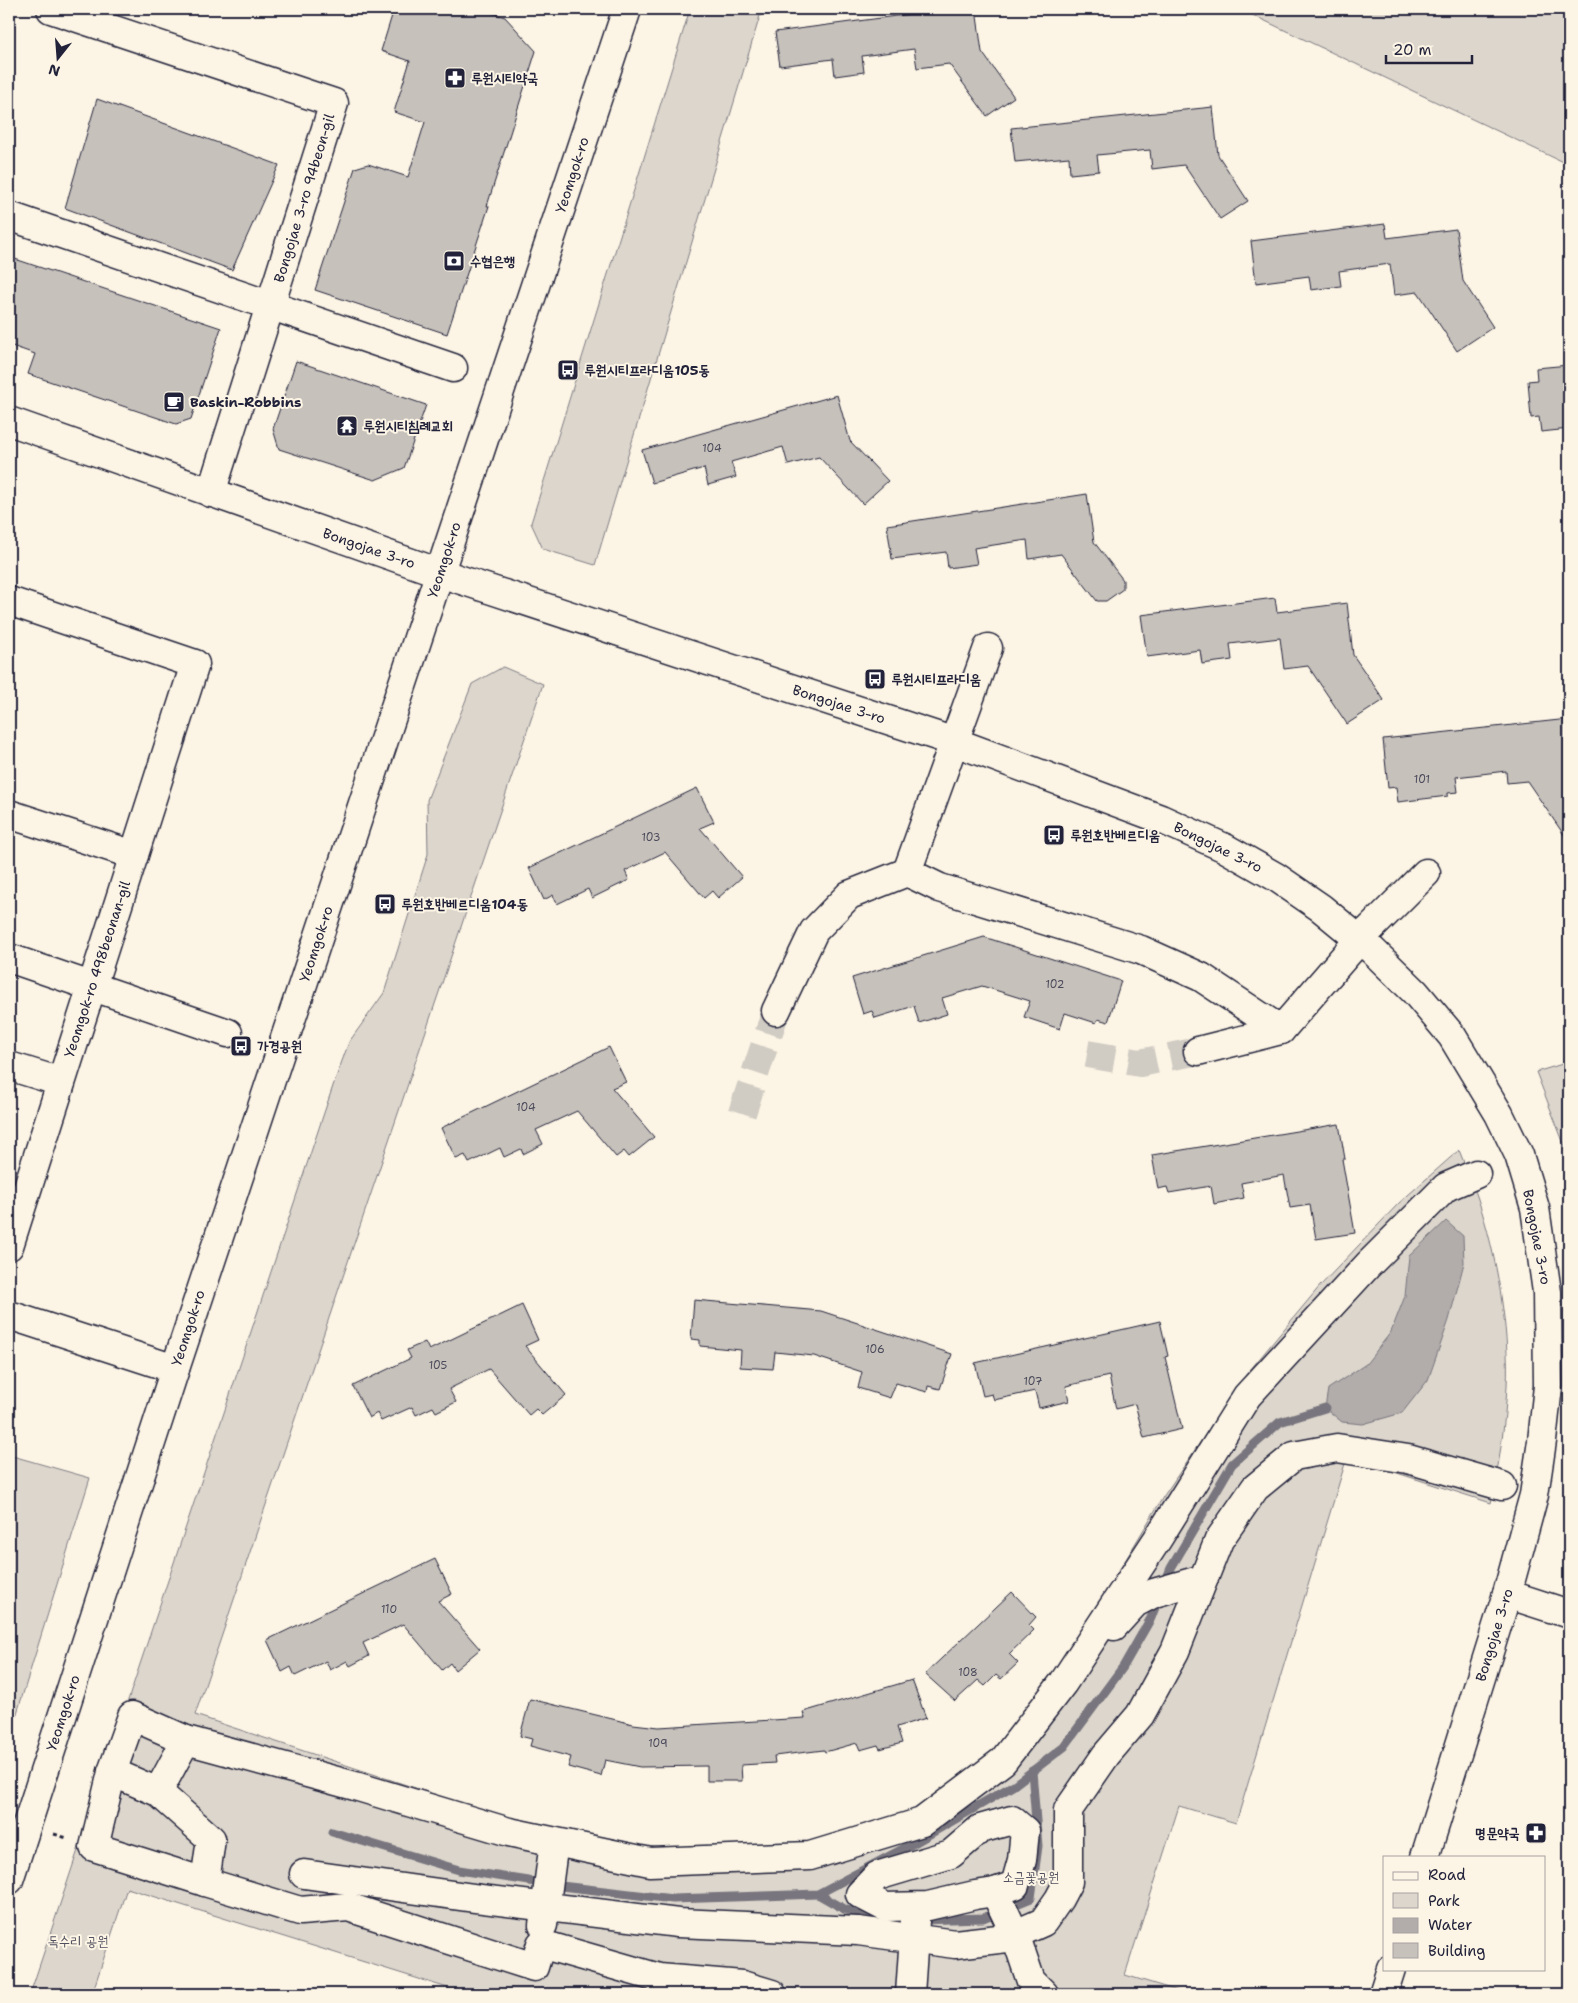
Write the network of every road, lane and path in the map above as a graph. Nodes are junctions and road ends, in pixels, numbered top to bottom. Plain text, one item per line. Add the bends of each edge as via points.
1 (51, 9) edge
2 (627, 9) edge
3 (9, 216) edge
4 (270, 306) junction
5 (454, 368) dead end
6 (9, 421) edge
7 (211, 493) junction
8 (440, 573) junction
9 (9, 601) edge
10 (988, 648) dead end
11 (955, 742) junction
12 (9, 814) edge
13 (134, 855) junction
14 (907, 872) junction
15 (1426, 873) dead end
16 (1359, 940) junction
17 (9, 958) edge
18 (92, 986) junction
19 (776, 1011) tunnel mouth
20 (1281, 1030) junction
21 (228, 1033) dead end
22 (1198, 1051) tunnel mouth
23 (9, 1066) edge
24 (61, 1082) junction
25 (1476, 1174) dead end
26 (9, 1246) edge
27 (9, 1315) edge
28 (175, 1369) junction
29 (1502, 1486) dead end
30 (1203, 1580) junction
31 (1507, 1594) junction
32 (1569, 1614) edge
33 (1063, 1683) junction
34 (186, 1740) junction
35 (112, 1772) junction
36 (158, 1792) junction
37 (927, 1819) junction
38 (26, 1826) junction
39 (554, 1842) junction
40 (94, 1847) junction
41 (951, 1854) junction
42 (1425, 1856) edge
43 (304, 1874) dead end
44 (9, 1880) edge
45 (205, 1882) junction
46 (995, 1892) junction
47 (545, 1906) junction
48 (917, 1906) junction
49 (1015, 1934) junction
50 (914, 1938) junction
51 (541, 1944) junction
52 (1390, 1970) edge
53 (772, 1994) edge
54 (910, 1994) edge
55 (1044, 1994) edge
56 (1383, 1994) edge

1 - 4 street, Bongojae 3-ro 94beon-gil via 334,103
2 - 8 street, Yeomgok-ro
3 - 4 street
4 - 5 street
4 - 7 street, Bongojae 3-ro 94beon-gil
6 - 7 street, Bongojae 3-ro
7 - 8 street, Bongojae 3-ro
8 - 11 street, Bongojae 3-ro
8 - 28 street, Yeomgok-ro
9 - 13 street, Yeomgok-ro 498beonan-gil via 195,664
10 - 11 street
11 - 14 street
11 - 16 street, Bongojae 3-ro via 1161,819 1225,848 1276,877 1321,908
12 - 13 street
13 - 18 street, Yeomgok-ro 498beonan-gil
14 - 19 street via 849,895 814,931
14 - 20 street via 940,888 1141,950 1201,976
15 - 16 street
16 - 20 street
16 - 31 street, Bongojae 3-ro via 1415,992 1452,1036 1499,1114 1519,1155 1534,1208 1547,1292 1548,1386 1534,1495
17 - 18 street
18 - 21 street
18 - 24 street, Yeomgok-ro 498beonan-gil
20 - 22 street
23 - 24 street
24 - 26 street, Yeomgok-ro 498beonan-gil
25 - 33 street via 1446,1187 1368,1265 1247,1396
27 - 28 street
28 - 38 street, Yeomgok-ro
29 - 30 street via 1408,1459 1338,1448 1294,1456 1255,1488 1218,1540
30 - 33 street via 1154,1593 1135,1603
30 - 49 street via 1175,1650 1140,1715 1106,1755 1068,1810 1068,1882 1059,1899 1043,1922
31 - 32 street
31 - 42 street, Bongojae 3-ro
33 - 37 street via 1003,1761
34 - 35 street via 132,1716
34 - 36 street
34 - 39 street
35 - 36 street
35 - 40 street
36 - 45 street via 211,1839
37 - 39 street via 810,1856 650,1862
37 - 41 street
38 - 40 path
38 - 44 street, Yeomgok-ro
39 - 47 street
40 - 45 street
41 - 46 street via 980,1829 1012,1820 1025,1831 1022,1860 1014,1885
41 - 48 street via 877,1876 860,1894 885,1907
43 - 47 street
45 - 51 street via 300,1911 348,1907 534,1966
46 - 48 street
46 - 49 street
47 - 50 street via 678,1923 858,1931
47 - 51 street
48 - 50 street
49 - 50 street via 1007,1938 955,1944
49 - 55 street via 1031,1981
50 - 54 street
51 - 53 street via 659,1978 742,1985
52 - 56 street

